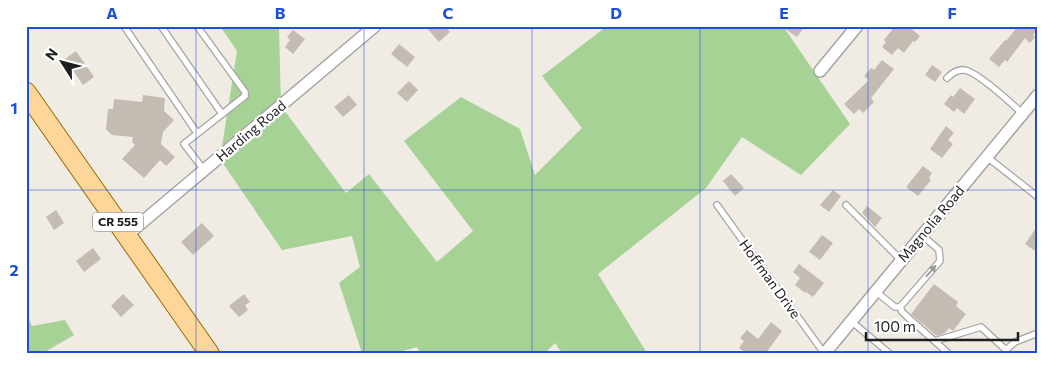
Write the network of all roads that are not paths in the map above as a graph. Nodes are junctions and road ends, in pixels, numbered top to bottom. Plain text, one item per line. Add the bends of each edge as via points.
1 (124, 26) edge
2 (161, 26) edge
3 (197, 26) edge
4 (375, 26) edge
5 (856, 26) edge
6 (820, 71) dead end
7 (947, 78) dead end
8 (26, 92) edge
9 (1038, 94) edge
10 (1022, 113) junction
11 (222, 114) junction
12 (197, 133) junction
13 (987, 157) junction
14 (204, 170) junction
15 (1038, 197) edge
16 (717, 205) dead end
17 (846, 205) dead end
18 (127, 235) junction
19 (922, 235) junction
20 (901, 260) junction
21 (875, 291) junction
22 (900, 307) junction
23 (851, 321) junction
24 (1038, 333) edge
25 (935, 341) junction
26 (1006, 352) edge
27 (209, 353) edge
28 (824, 353) edge
29 (889, 353) edge
30 (948, 353) edge

1 - 12 lane
2 - 11 lane
3 - 11 lane via 244,92 243,98
4 - 14 street, Harding Road
5 - 6 street
7 - 10 lane via 960,70 972,72
8 - 18 main road, CR 555
9 - 10 street, Magnolia Road
10 - 13 street, Magnolia Road
11 - 12 lane
12 - 14 lane via 184,144
13 - 15 lane
13 - 19 street, Magnolia Road
14 - 18 street, Harding Road
16 - 28 lane, Hoffman Drive
17 - 20 lane
18 - 27 main road, CR 555
19 - 20 street, Magnolia Road
22 -> 19 lane via 940,261 939,250
20 - 21 street, Magnolia Road
21 - 22 lane via 895,307
21 - 23 street, Magnolia Road
22 - 25 lane
23 - 28 street, Magnolia Road
23 - 29 lane
24 - 26 lane via 1015,342
25 - 26 lane via 981,326
25 - 30 lane

